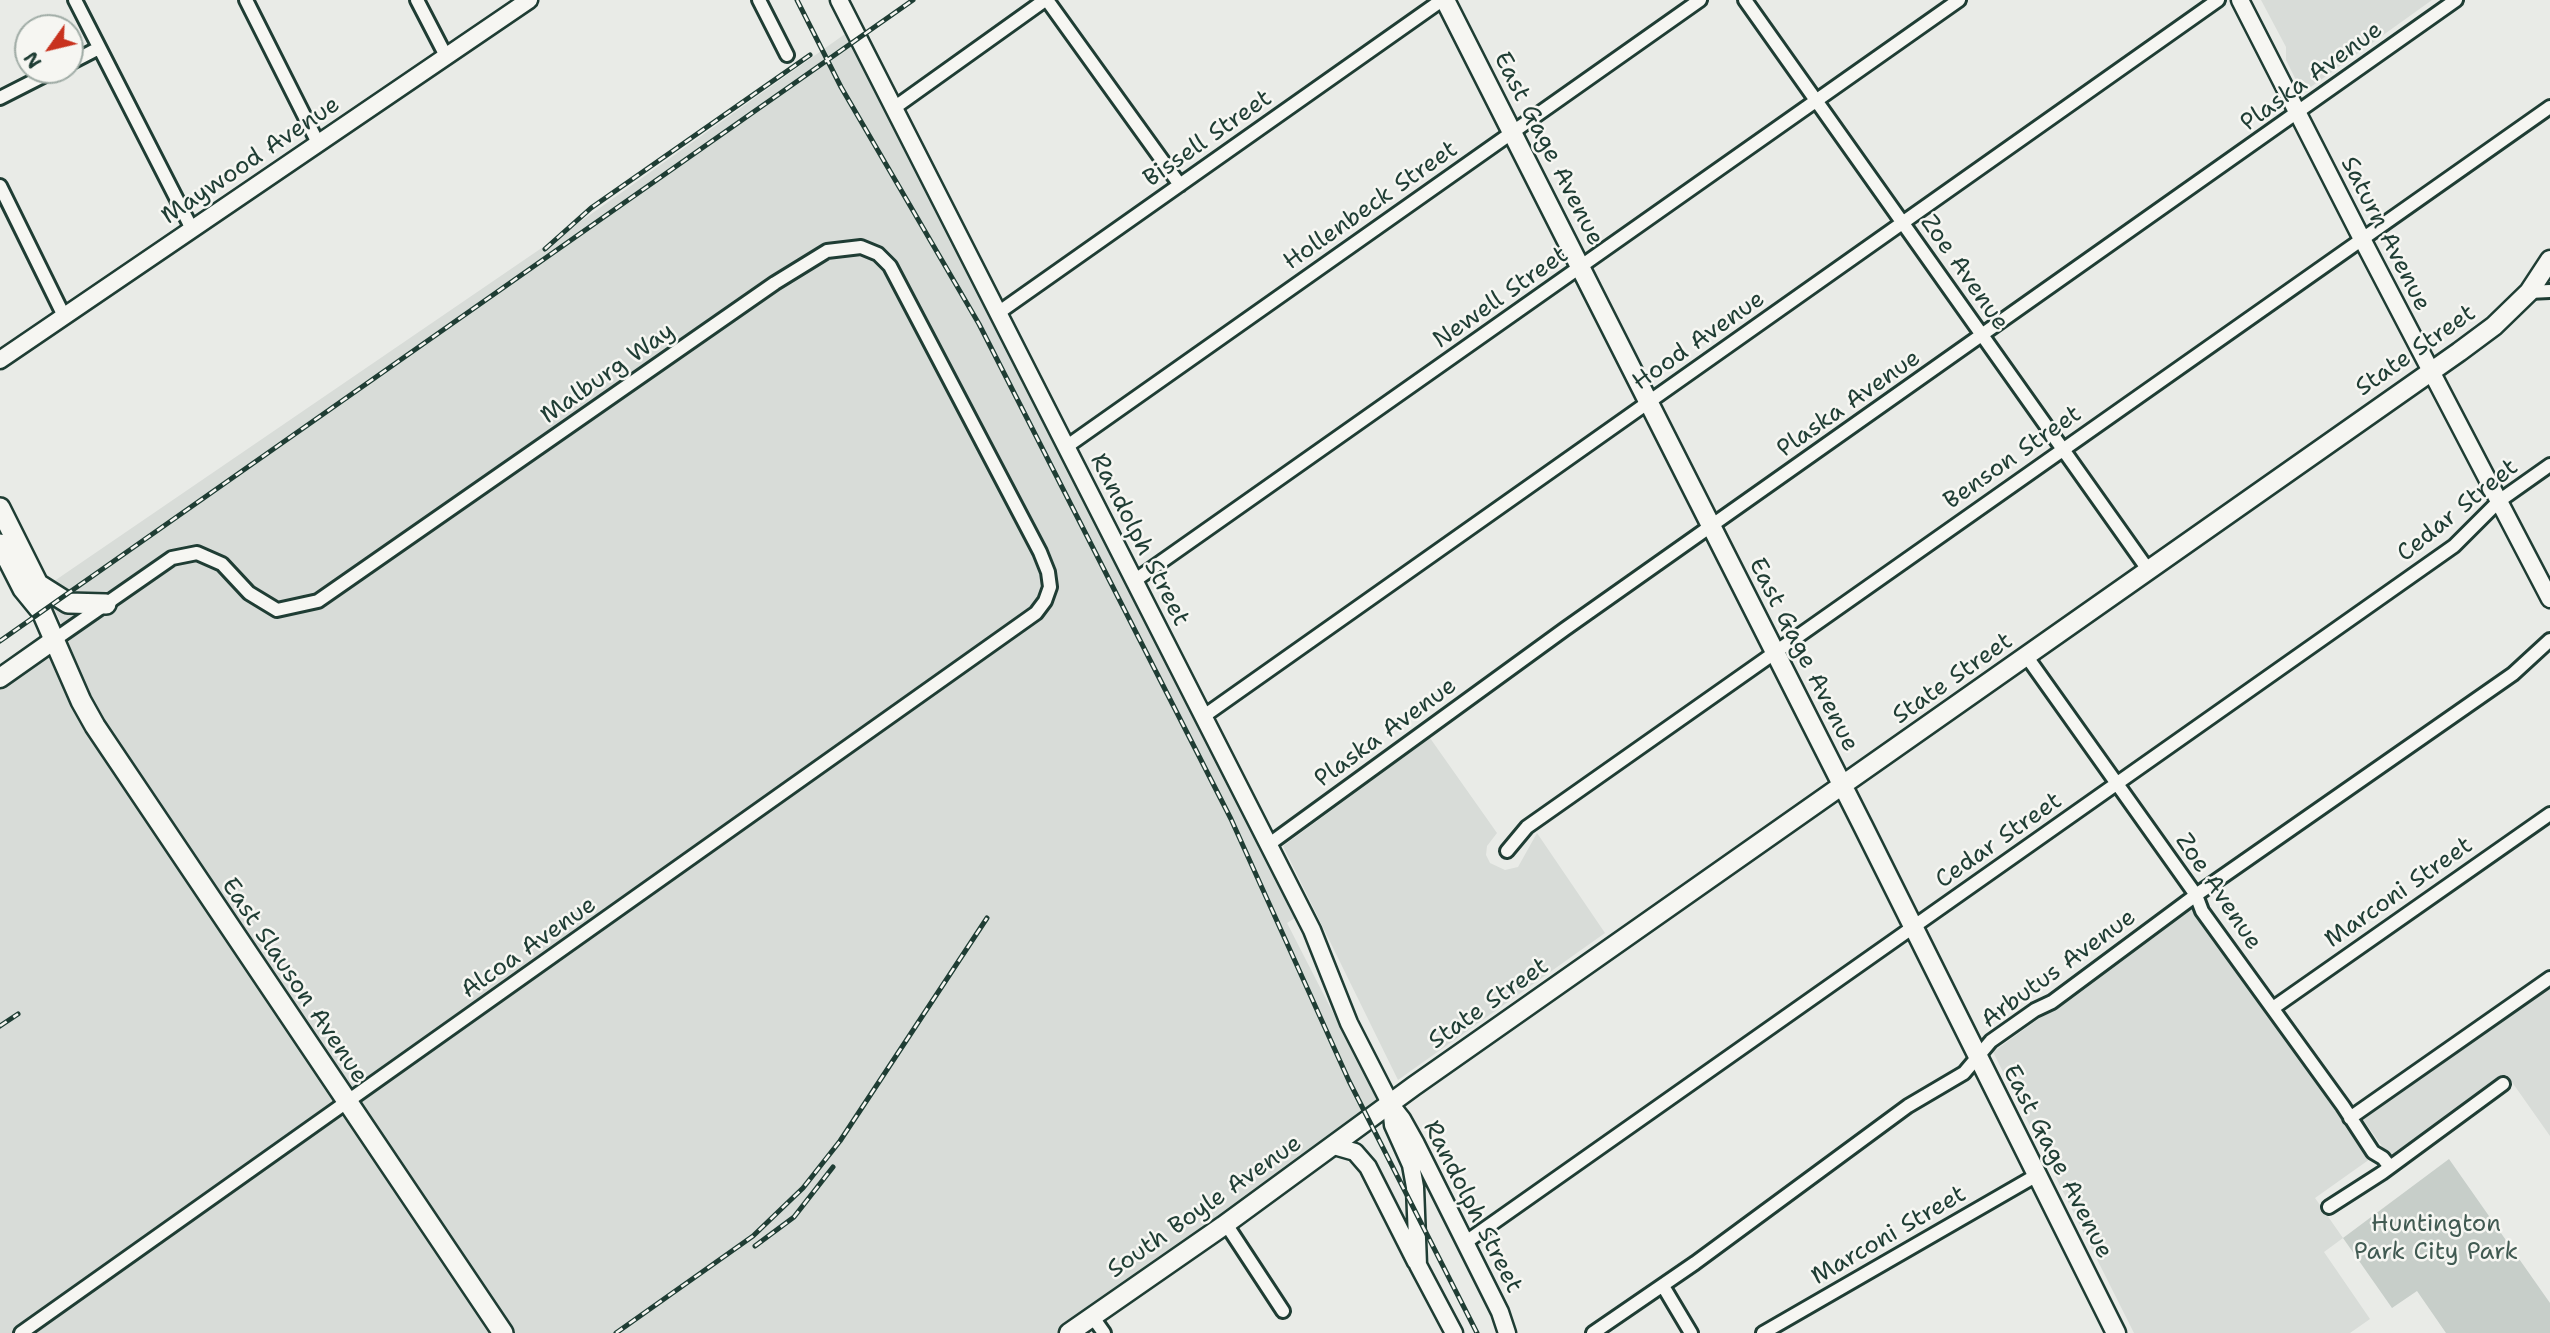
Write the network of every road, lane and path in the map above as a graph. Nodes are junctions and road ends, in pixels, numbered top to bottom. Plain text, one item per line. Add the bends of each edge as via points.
1 (75, 0) edge
2 (246, 0) edge
3 (417, 0) edge
4 (529, 0) edge
5 (759, 0) edge
6 (839, 0) edge
7 (1046, 0) edge
8 (1444, 0) edge
9 (1700, 0) edge
10 (1745, 0) edge
11 (1959, 0) edge
12 (2218, 0) edge
13 (2240, 0) edge
14 (2456, 0) edge
15 (99, 48) junction
16 (787, 55) dead end
17 (84, 56) edge
18 (446, 56) junction
19 (28, 84) edge
20 (0, 98) edge
21 (1816, 101) junction
22 (2550, 107) edge
23 (894, 108) junction
24 (2298, 113) junction
25 (1511, 132) junction
26 (318, 143) junction
27 (1180, 185) junction
28 (0, 186) edge
29 (1902, 223) junction
30 (192, 229) junction
31 (2362, 239) junction
32 (2550, 260) edge
33 (1580, 268) junction
34 (2550, 291) edge
35 (2529, 292) junction
36 (999, 313) junction
37 (64, 316) junction
38 (1983, 336) junction
39 (0, 360) edge
40 (2430, 371) junction
41 (1648, 402) junction
42 (1066, 447) junction
43 (2062, 449) junction
44 (2550, 465) edge
45 (2499, 501) junction
46 (0, 508) edge
47 (1711, 527) junction
48 (0, 544) edge
49 (2149, 571) junction
50 (1134, 581) junction
51 (38, 584) junction
52 (1050, 587) joint
53 (2550, 599) edge
54 (106, 604) junction
55 (42, 612) junction
56 (2550, 640) edge
57 (56, 644) junction
58 (1774, 653) junction
59 (2027, 656) junction
60 (0, 678) edge
61 (1204, 716) junction
62 (2116, 784) junction
63 (1842, 786) junction
64 (2550, 814) edge
65 (1268, 845) junction
66 (1507, 851) dead end
67 (2196, 895) junction
68 (1912, 928) junction
69 (2550, 978) edge
70 (2273, 1008) junction
71 (1977, 1058) junction
72 (2503, 1084) dead end
73 (346, 1103) junction
74 (1391, 1105) junction
75 (2350, 1118) junction
76 (1369, 1121) joint
77 (1334, 1146) junction
78 (2373, 1152) junction
79 (2390, 1167) junction
80 (2037, 1175) junction
81 (2379, 1176) junction
82 (2329, 1208) dead end
83 (1226, 1224) junction
84 (1466, 1242) junction
85 (1418, 1265) junction
86 (1663, 1286) junction
87 (1283, 1311) dead end
88 (1092, 1317) junction
89 (2113, 1332) edge
90 (21, 1333) edge
91 (503, 1333) edge
92 (1069, 1333) edge
93 (1104, 1333) edge
94 (1454, 1333) edge
95 (1507, 1333) edge
96 (1593, 1333) edge
97 (1690, 1333) edge
98 (1763, 1333) edge

1 - 15 street
2 - 26 street
3 - 18 street
4 - 18 street, Maywood Avenue
5 - 16 street
6 - 23 street, Randolph Street
7 - 23 street
7 - 27 street
8 - 25 main road, East Gage Avenue
8 - 27 street, Bissell Street
9 - 25 street, Hollenbeck Street
10 - 21 street, Zoe Avenue
11 - 21 street, Newell Street
12 - 29 street, Hood Avenue
13 - 24 street, Saturn Avenue
14 - 24 street, Plaska Avenue
15 - 17 street
15 - 30 street
18 - 26 street, Maywood Avenue
19 - 20 street
21 - 29 street, Zoe Avenue
21 - 33 street, Newell Street
22 - 31 street, Benson Street
23 - 36 street, Randolph Street
24 - 31 street, Saturn Avenue
24 - 38 street, Plaska Avenue
25 - 33 main road, East Gage Avenue
25 - 42 street, Hollenbeck Street
26 - 30 street, Maywood Avenue
27 - 36 street, Bissell Street
28 - 37 street
29 - 38 street, Zoe Avenue
29 - 41 street, Hood Avenue
30 - 37 street, Maywood Avenue
31 - 40 street, Saturn Avenue
31 - 43 street, Benson Street
32 - 35 main road, State Street
33 - 41 main road, East Gage Avenue
33 - 50 street, Newell Street
34 - 35 street
35 - 40 main road, State Street via 2494,326
36 - 42 street, Randolph Street
37 - 39 street, Maywood Avenue
38 - 43 street, Zoe Avenue
38 - 47 street, Plaska Avenue
40 - 45 street, Saturn Avenue
40 - 49 main road, State Street
41 - 47 main road, East Gage Avenue
41 - 61 street, Hood Avenue
42 - 50 street, Randolph Street
43 - 49 street, Zoe Avenue
43 - 58 street, Benson Street
44 - 45 street, Cedar Street
45 - 53 street, Saturn Avenue
45 - 62 street, Cedar Street via 2454,546
46 - 51 main road
47 - 58 main road, East Gage Avenue
47 - 65 street, Plaska Avenue
48 - 55 main road via 23,589
49 - 59 main road, State Street
50 - 61 street, Randolph Street
51 - 54 main road via 68,603
51 - 55 main road
52 - 54 street, Malburg Way via 1040,552 890,266 861,247 827,251 775,283 318,601 278,610 249,593 222,564 197,553 172,558
52 - 73 street, Alcoa Avenue via 1036,613
54 - 57 street, Malburg Way
55 - 57 main road, East Slauson Avenue
56 - 67 street, Arbutus Avenue via 2513,674
57 - 60 main road
57 - 73 main road, East Slauson Avenue via 94,726
58 - 63 main road, East Gage Avenue
58 - 66 street, Benson Street via 1527,827
59 - 62 street, Zoe Avenue
59 - 63 main road, State Street
61 - 65 street, Randolph Street
62 - 67 street, Zoe Avenue
62 - 68 street, Cedar Street
63 - 68 main road, East Gage Avenue
63 - 74 main road, State Street
64 - 70 street, Marconi Street
65 - 74 street, Randolph Street
67 - 70 street, Zoe Avenue via 2202,911
67 - 71 street, Arbutus Avenue via 2052,1002 1990,1041
68 - 71 main road, East Gage Avenue
68 - 84 street, Cedar Street
69 - 75 street
70 - 75 street, Zoe Avenue
71 - 80 main road, East Gage Avenue
71 - 86 street, Arbutus Avenue via 1964,1073 1908,1106
72 - 79 street
73 - 90 street, Alcoa Avenue
73 - 91 main road, East Slauson Avenue
74 - 76 main road, State Street
74 - 84 street, Randolph Street via 1412,1136
74 - 85 street, Randolph Street via 1393,1125 1411,1165 1415,1187
75 - 78 street, Zoe Avenue
76 - 77 main road, South Boyle Avenue
77 - 83 main road, South Boyle Avenue
77 - 85 street via 1355,1152 1368,1167
78 - 79 street, Zoe Avenue
78 - 81 street, Zoe Avenue
79 - 81 street
80 - 89 main road, East Gage Avenue
80 - 98 street, Marconi Street
81 - 82 street
83 - 87 street
83 - 88 main road, South Boyle Avenue
84 - 95 street, Randolph Street
85 - 94 street, Randolph Street
86 - 96 street, Arbutus Avenue
86 - 97 street
88 - 92 main road, South Boyle Avenue
88 - 93 street

